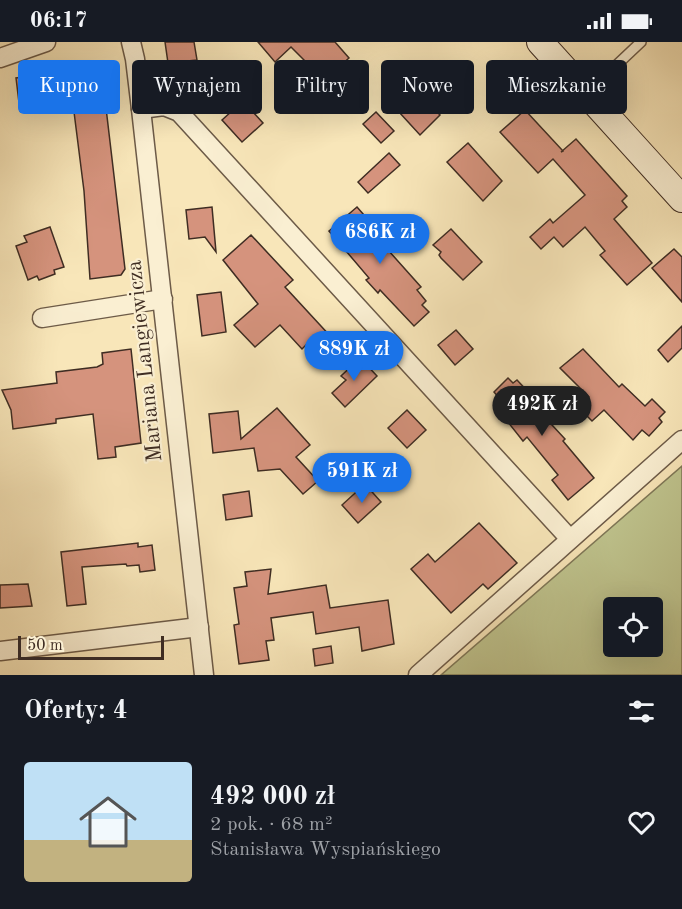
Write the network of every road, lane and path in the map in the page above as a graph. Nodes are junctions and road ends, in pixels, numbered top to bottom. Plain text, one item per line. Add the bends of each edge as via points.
1 (46, 42) edge
2 (130, 42) edge
3 (540, 42) edge
4 (641, 42) edge
5 (0, 58) edge
6 (135, 60) edge
7 (556, 60) edge
8 (622, 60) edge
9 (142, 114) edge
10 (181, 114) edge
11 (605, 114) edge
12 (682, 199) edge
13 (163, 299) junction
14 (42, 318) dead end
15 (682, 440) edge
16 (570, 539) junction
17 (199, 627) junction
18 (0, 651) edge
19 (204, 675) edge
20 (418, 675) edge

1 - 5 street
2 - 6 street, Mariana Langiewicza
3 - 7 main road
4 - 8 lane
9 - 13 street, Mariana Langiewicza
10 - 16 street
11 - 12 main road
13 - 14 street
13 - 17 street, Mariana Langiewicza
15 - 16 street
16 - 20 street
17 - 18 street
17 - 19 street, Mariana Langiewicza

